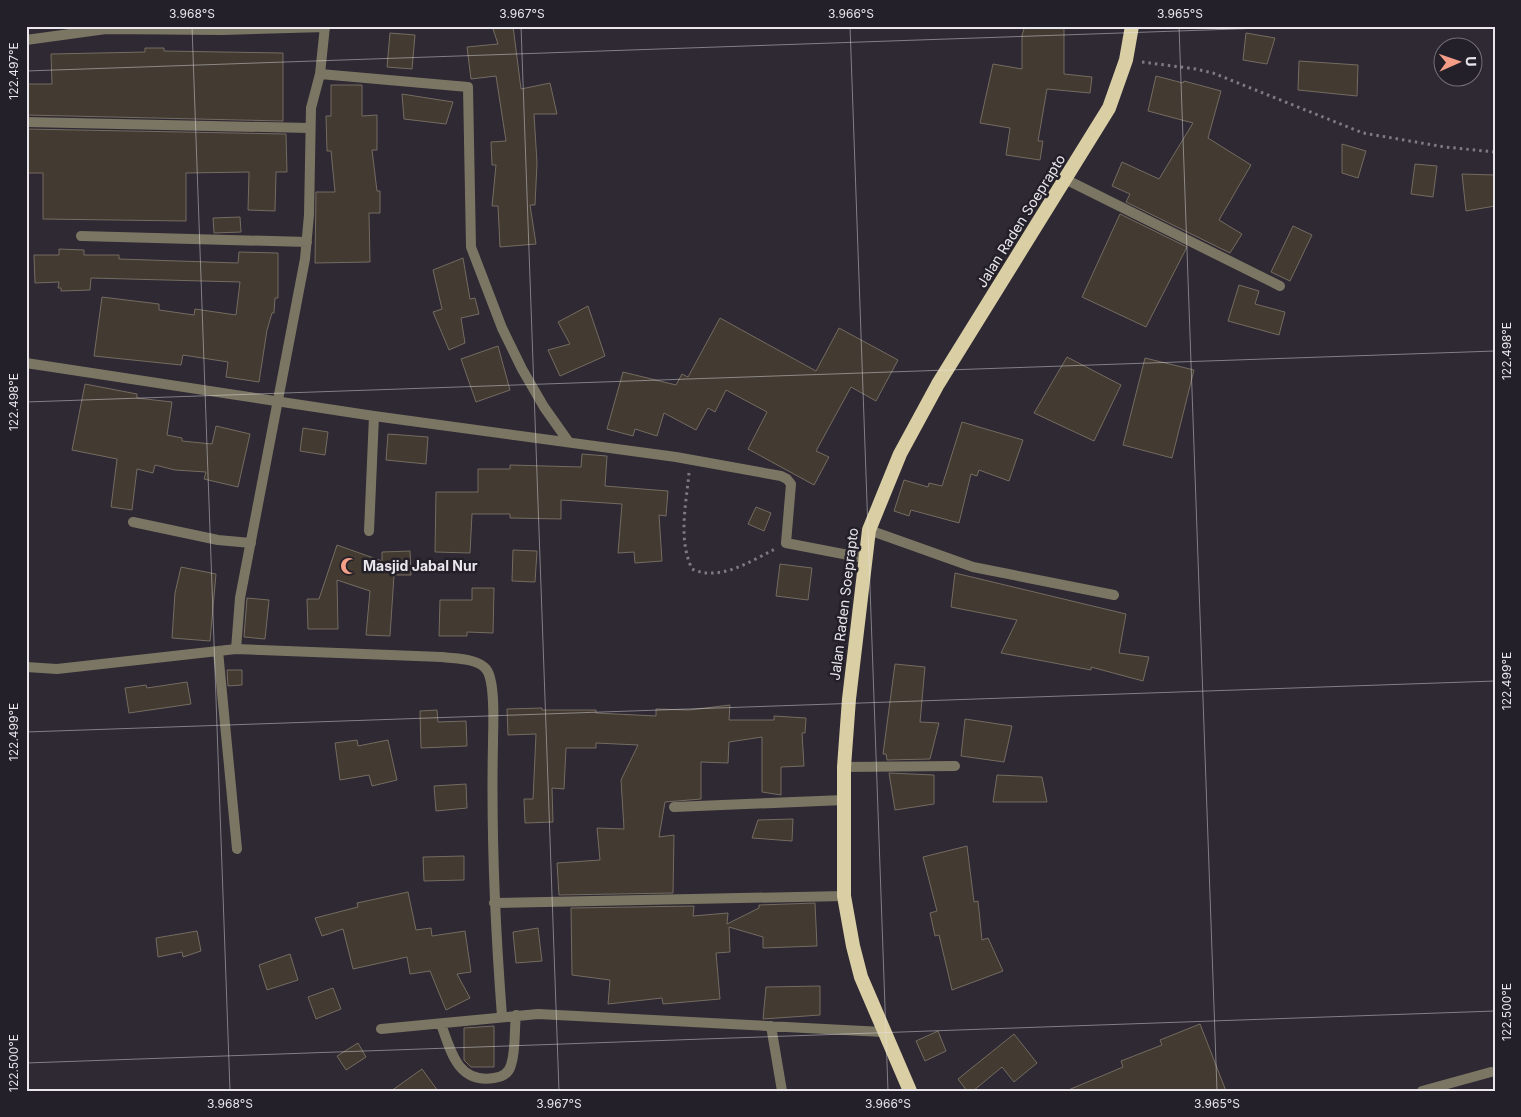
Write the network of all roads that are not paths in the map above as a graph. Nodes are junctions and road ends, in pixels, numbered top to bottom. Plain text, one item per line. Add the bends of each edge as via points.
1 (1132, 26) edge
2 (325, 27) edge
3 (26, 40) edge
4 (320, 74) junction
5 (26, 122) edge
6 (309, 128) junction
7 (1067, 180) junction
8 (81, 236) dead end
9 (307, 242) junction
10 (1280, 286) dead end
11 (26, 363) edge
12 (279, 401) junction
13 (374, 416) junction
14 (568, 441) junction
15 (133, 522) dead end
16 (869, 530) junction
17 (369, 531) dead end
18 (251, 543) junction
19 (864, 558) junction
20 (1114, 595) dead end
21 (236, 649) junction
22 (218, 651) junction
23 (26, 667) edge
24 (955, 766) dead end
25 (844, 767) junction
26 (844, 800) junction
27 (674, 807) dead end
28 (237, 849) dead end
29 (844, 896) junction
30 (494, 903) junction
31 (516, 1015) junction
32 (502, 1016) junction
33 (441, 1024) junction
34 (771, 1026) junction
35 (381, 1029) dead end
36 (883, 1032) junction
37 (1491, 1072) dead end
38 (782, 1091) edge
39 (910, 1091) edge
40 (1422, 1091) edge

1 - 7 highway, Jalan Raden Soeprapto via 1126,60 1109,108
2 - 3 street via 106,29
2 - 4 street
4 - 6 street via 313,94
4 - 14 street via 468,87 471,247 489,298 522,369
5 - 6 street
6 - 9 street
7 - 10 street
7 - 16 highway, Jalan Raden Soeprapto via 938,384 900,454
8 - 9 street
9 - 12 street
11 - 12 street
12 - 13 street
12 - 18 street
13 - 14 street
13 - 17 street
14 - 19 street via 690,459 787,479 792,484 786,543
15 - 18 street via 218,540
16 - 19 highway, Jalan Raden Soeprapto
16 - 20 street via 973,567
18 - 21 street via 240,598
19 - 25 highway, Jalan Raden Soeprapto
21 - 22 street
21 - 30 street via 442,657 467,660 486,669 490,679 493,720 491,814
22 - 23 street via 57,669
22 - 28 street
24 - 25 street
25 - 26 highway, Jalan Raden Soeprapto
26 - 27 street
26 - 29 highway, Jalan Raden Soeprapto
29 - 30 street
29 - 36 highway, Jalan Raden Soeprapto via 861,977
30 - 32 street
31 - 32 street
31 - 33 street via 512,1064 507,1073 497,1078 479,1079 464,1072
31 - 34 street
32 - 33 street
33 - 35 street
34 - 36 street
34 - 38 street
36 - 39 highway, Jalan Raden Soeprapto
37 - 40 street

